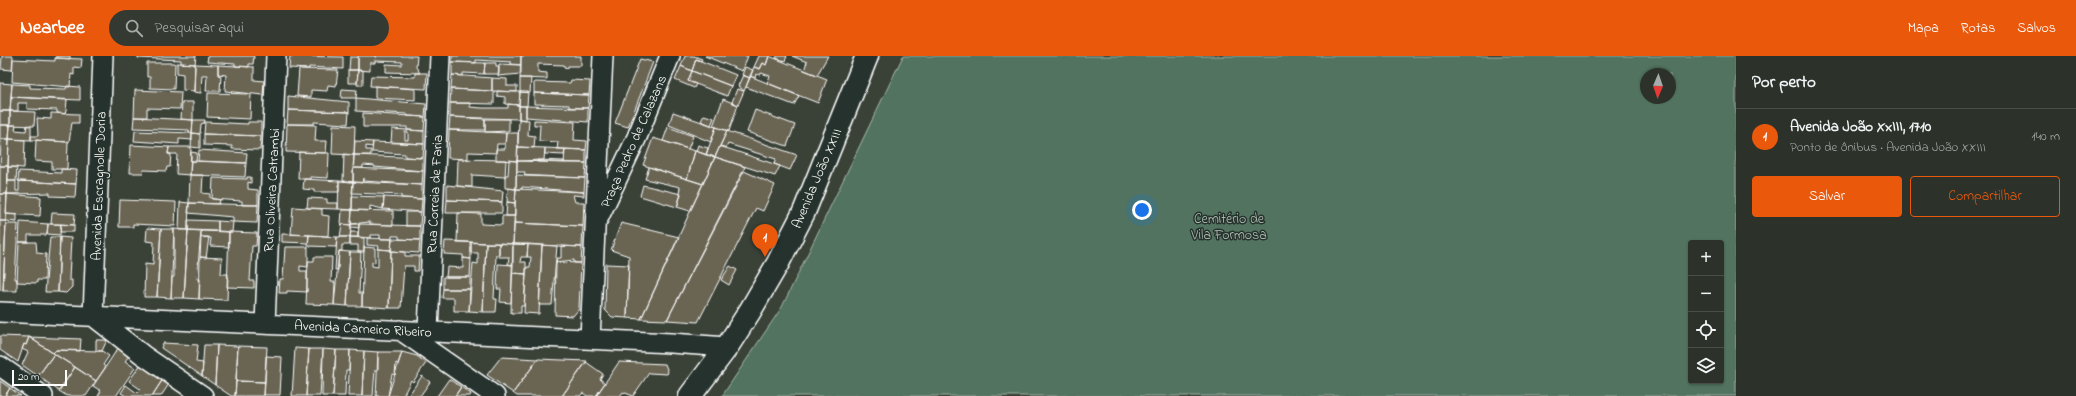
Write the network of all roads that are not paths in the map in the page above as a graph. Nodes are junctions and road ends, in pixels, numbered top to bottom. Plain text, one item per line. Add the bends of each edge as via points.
1 (103, 56) edge
2 (276, 56) edge
3 (440, 56) edge
4 (603, 56) edge
5 (670, 56) edge
6 (867, 56) edge
7 (595, 226) junction
8 (0, 312) edge
9 (93, 316) junction
10 (265, 324) junction
11 (400, 330) junction
12 (428, 331) junction
13 (590, 339) junction
14 (727, 347) junction
15 (0, 366) edge
16 (34, 394) edge
17 (203, 396) edge
18 (495, 396) edge
19 (690, 396) edge

1 - 9 street, Avenida Escragnolle Doria
2 - 10 street, Rua Oliveira Catrambi
3 - 12 street, Rua Correia de Faria
4 - 7 street
5 - 7 street, Praça Pedro de Calazans via 637,137
6 - 14 main road, Avenida João XXIII via 804,212 750,311
7 - 13 street
8 - 9 street, Avenida Carneiro Ribeiro
9 - 10 street, Avenida Carneiro Ribeiro
9 - 17 street via 143,355
10 - 11 street, Avenida Carneiro Ribeiro
11 - 12 street, Avenida Carneiro Ribeiro
11 - 18 street
12 - 13 street, Avenida Carneiro Ribeiro
13 - 14 street, Avenida Carneiro Ribeiro
14 - 19 main road, Avenida João XXIII
15 - 16 street

